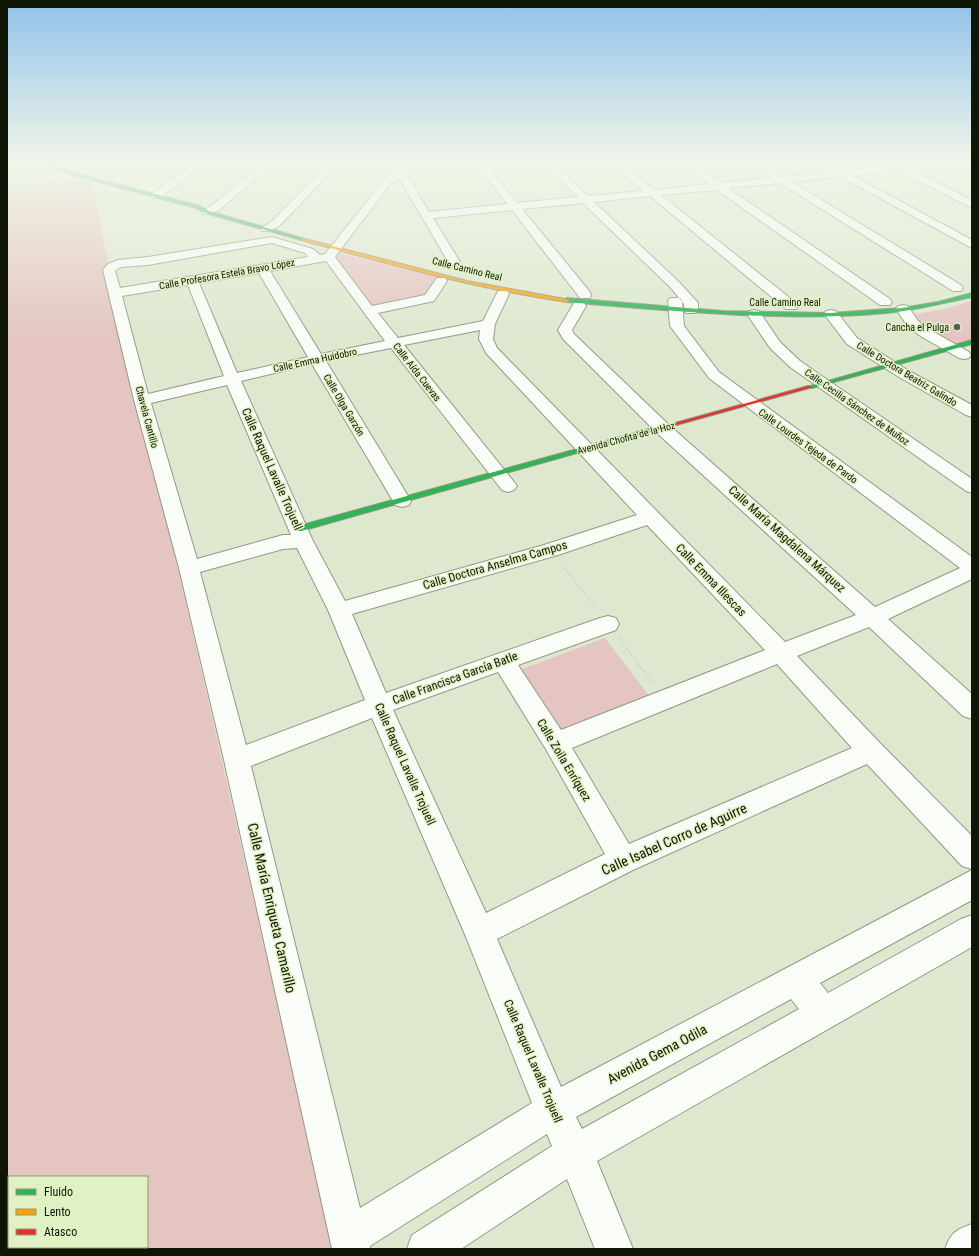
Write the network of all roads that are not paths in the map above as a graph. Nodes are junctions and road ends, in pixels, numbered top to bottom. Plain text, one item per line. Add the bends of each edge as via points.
1 (251, 222) edge
2 (276, 222) edge
3 (355, 222) edge
4 (431, 222) edge
5 (525, 222) edge
6 (609, 222) edge
7 (688, 222) edge
8 (769, 222) edge
9 (853, 222) edge
10 (929, 222) edge
11 (270, 227) junction
12 (972, 245) edge
13 (331, 251) junction
14 (454, 262) dead end
15 (262, 268) junction
16 (192, 280) junction
17 (442, 281) dead end
18 (962, 285) joint
19 (942, 291) dead end
20 (115, 293) junction
21 (502, 294) dead end
22 (972, 295) edge
23 (582, 301) junction
24 (885, 302) junction
25 (871, 303) dead end
26 (901, 304) junction
27 (683, 306) junction
28 (792, 306) junction
29 (829, 307) junction
30 (369, 311) junction
31 (754, 314) junction
32 (488, 324) junction
33 (972, 342) edge
34 (394, 343) junction
35 (949, 354) junction
36 (968, 354) edge
37 (316, 359) junction
38 (919, 369) dead end
39 (890, 372) junction
40 (904, 374) junction
41 (232, 378) junction
42 (832, 390) junction
43 (142, 400) junction
44 (760, 410) junction
45 (972, 412) edge
46 (673, 434) junction
47 (594, 458) junction
48 (497, 473) junction
49 (508, 486) dead end
50 (972, 487) edge
51 (402, 501) junction
52 (650, 517) junction
53 (299, 538) junction
54 (972, 567) edge
55 (189, 568) junction
56 (972, 571) edge
57 (339, 610) junction
58 (880, 614) junction
59 (608, 624) dead end
60 (781, 653) junction
61 (503, 661) junction
62 (972, 688) edge
63 (379, 705) junction
64 (972, 709) edge
65 (556, 743) junction
66 (871, 751) junction
67 (237, 760) junction
68 (972, 856) edge
69 (623, 860) junction
70 (972, 884) edge
71 (972, 930) edge
72 (479, 932) junction
73 (796, 979) junction
74 (824, 1014) junction
75 (553, 1110) junction
76 (575, 1153) junction
77 (350, 1243) edge
78 (972, 1243) edge
79 (426, 1249) edge
80 (614, 1249) edge
81 (964, 1249) edge

1 - 11 street, Calle Camino Real
2 - 11 street
3 - 13 street
4 - 14 street
5 - 23 street
6 - 27 street via 675,285
7 - 28 street
8 - 24 street
9 - 18 street
10 - 12 street
11 - 13 street, Calle Camino Real
13 - 15 street, Calle Profesora Estela Bravo López
13 - 20 street, Chavela Cantillo via 309,251 272,240 118,264 109,270
13 - 23 street, Calle Camino Real via 513,285
13 - 27 street, Calle Camino Real via 503,289 587,302
13 - 30 street, Calle Aída Cuevas
15 - 16 street, Calle Profesora Estela Bravo López
15 - 37 street, Calle Olga Garzón
16 - 20 street, Calle Profesora Estela Bravo López
16 - 41 street, Calle Raquel Lavalle Trojuell
17 - 30 street via 429,298
18 - 19 street
20 - 43 street, Chavela Cantillo
21 - 32 street, Calle Emma Illescas
22 - 26 street, Calle Camino Real via 959,299
23 - 27 street, Calle Camino Real
23 - 46 street, Calle María Magdalena Márquez via 565,330 568,336
24 - 25 street, Calle Camino Real
24 - 26 street, Calle Camino Real
26 - 29 street, Calle Camino Real
26 - 35 street via 913,324
27 - 28 street, Calle Camino Real
27 - 31 street, Calle Camino Real
27 - 44 street, Calle Lourdes Tejeda de Pardo via 677,326 714,375
28 - 29 street, Calle Camino Real
29 - 31 street, Calle Camino Real
29 - 39 street, Calle Doctora Beatriz Galindo via 852,341
30 - 34 street, Calle Aída Cuevas
31 - 42 street, Calle Cecilia Sánchez de Muñoz via 775,345 795,364
32 - 34 street, Calle Emma Huidobro
32 - 47 street, Calle Emma Illescas via 486,339 491,350
33 - 35 street, Avenida Chofita de la Hoz
34 - 37 street, Calle Emma Huidobro
34 - 48 street, Calle Aída Cuevas
35 - 36 street
35 - 39 street, Avenida Chofita de la Hoz
37 - 41 street, Calle Emma Huidobro
37 - 51 street, Calle Olga Garzón
38 - 40 street
39 - 40 street, Calle Doctora Beatriz Galindo
39 - 42 street, Avenida Chofita de la Hoz
40 - 45 street, Calle Doctora Beatriz Galindo
41 - 43 street, Calle Emma Huidobro
41 - 53 street, Calle Raquel Lavalle Trojuell
42 - 44 street, Avenida Chofita de la Hoz
42 - 50 street, Calle Cecilia Sánchez de Muñoz
43 - 55 street, Chavela Cantillo
44 - 46 street, Avenida Chofita de la Hoz
44 - 54 street, Calle Lourdes Tejeda de Pardo
46 - 47 street, Avenida Chofita de la Hoz
46 - 58 street, Calle María Magdalena Márquez
47 - 48 street, Avenida Chofita de la Hoz
47 - 52 street, Calle Emma Illescas
48 - 49 street, Calle Aída Cuevas
48 - 51 street, Avenida Chofita de la Hoz
51 - 53 street, Avenida Chofita de la Hoz
52 - 57 street, Calle Doctora Anselma Campos via 551,550
52 - 60 street, Calle Emma Illescas
53 - 55 street, Avenida Chofita de la Hoz
53 - 57 street, Calle Raquel Lavalle Trojuell
55 - 67 street, Calle María Enriqueta Camarillo
56 - 58 street
57 - 63 street, Calle Raquel Lavalle Trojuell
58 - 60 street
58 - 62 street, Calle María Magdalena Márquez
58 - 64 street, Calle María Magdalena Márquez
59 - 61 street, Calle Francisca García Batle
60 - 65 street
60 - 66 street, Calle Emma Illescas
61 - 63 street, Calle Francisca García Batle
61 - 65 street, Calle Zoila Enríquez
63 - 67 street, Calle Francisca García Batle
63 - 72 street, Calle Raquel Lavalle Trojuell
65 - 69 street, Calle Zoila Enríquez
66 - 68 street, Calle Emma Illescas
66 - 69 street, Calle Isabel Corro de Aguirre
67 - 77 street, Calle María Enriqueta Camarillo
69 - 72 street, Calle Isabel Corro de Aguirre
70 - 73 street, Avenida Gema Odila
71 - 74 street
72 - 75 street, Calle Raquel Lavalle Trojuell
73 - 74 street
73 - 75 street, Avenida Gema Odila
74 - 76 street
75 - 76 street, Calle Raquel Lavalle Trojuell
75 - 77 street, Avenida Gema Odila
76 - 79 street
76 - 80 street, Calle Raquel Lavalle Trojuell
78 - 81 street

